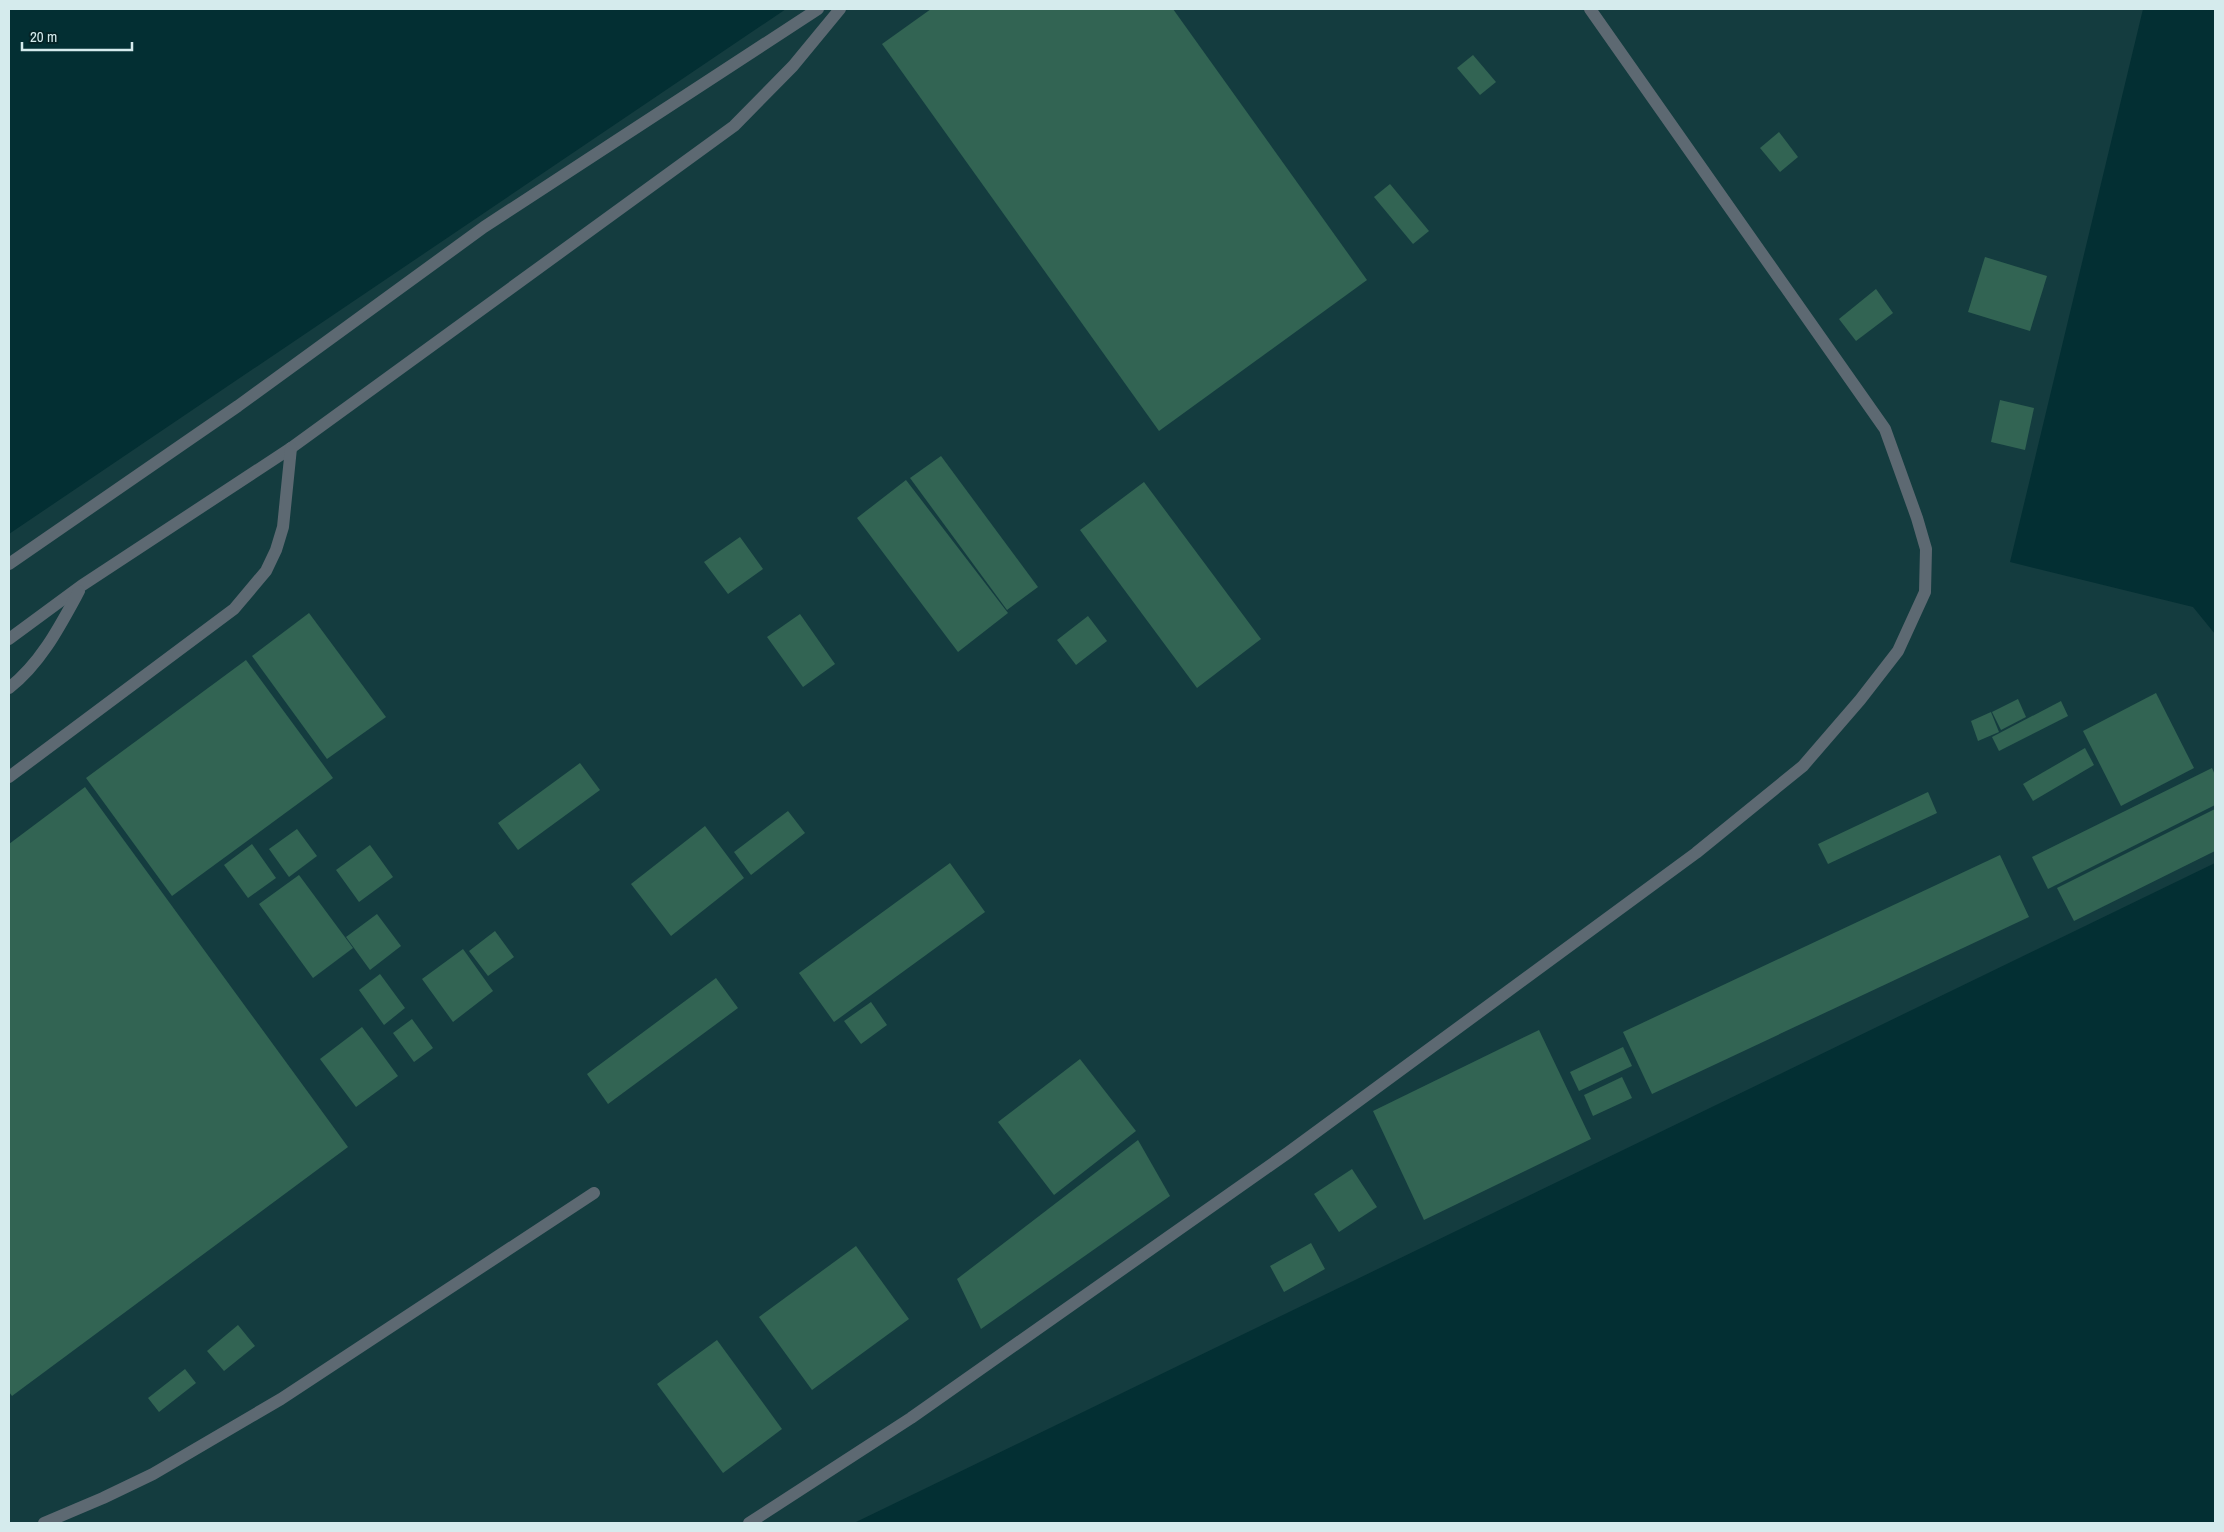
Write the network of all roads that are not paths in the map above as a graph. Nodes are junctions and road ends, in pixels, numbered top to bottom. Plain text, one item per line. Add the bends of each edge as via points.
1 (818, 9) edge
2 (840, 9) edge
3 (1590, 9) edge
4 (291, 448) junction
5 (9, 564) edge
6 (81, 586) junction
7 (9, 639) edge
8 (9, 688) edge
9 (9, 777) edge
10 (594, 1193) dead end
11 (44, 1523) edge
12 (749, 1523) edge

1 - 5 lane via 484,227 238,406
2 - 4 lane via 793,66 734,126
3 - 12 lane via 1884,429 1926,549 1925,592 1898,652 1803,766 1696,853 1289,1152 911,1418
4 - 6 lane
4 - 9 lane via 283,527 276,550 266,571 234,609
6 - 7 lane
6 - 8 lane via 54,636 34,664
10 - 11 lane via 281,1399 153,1474

